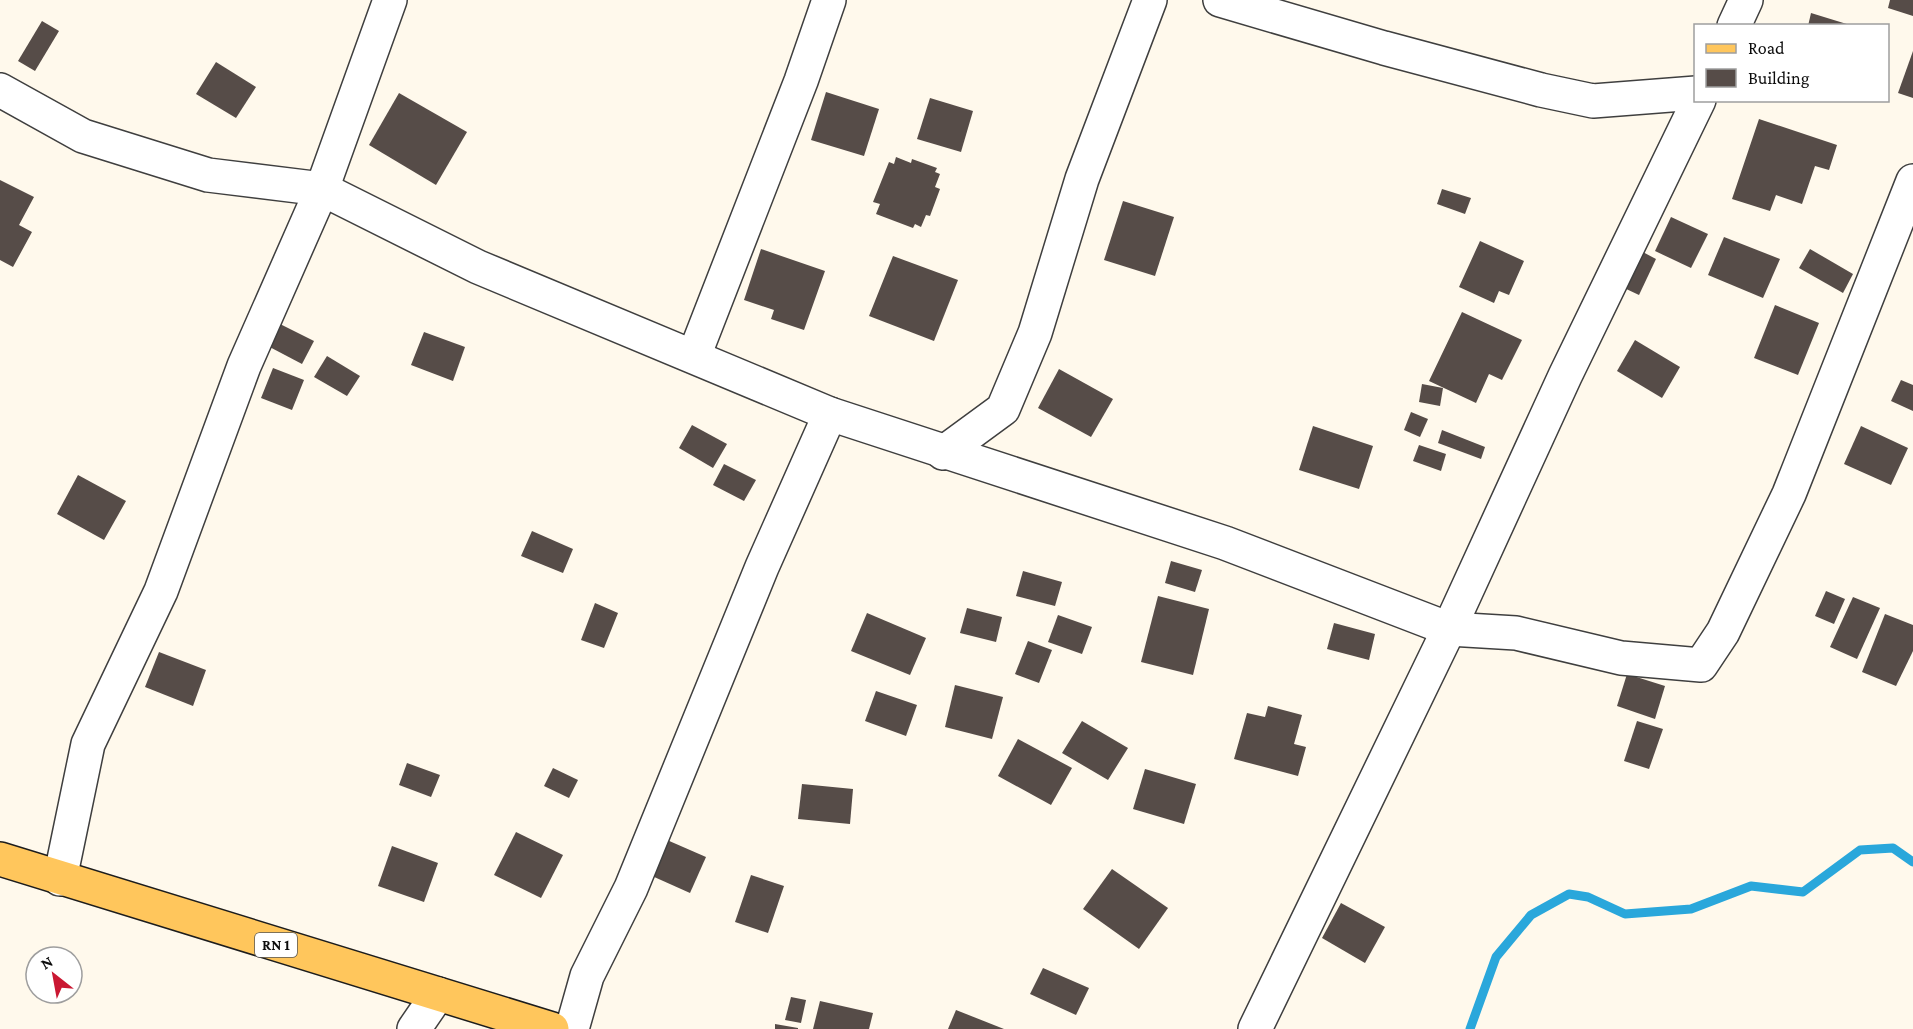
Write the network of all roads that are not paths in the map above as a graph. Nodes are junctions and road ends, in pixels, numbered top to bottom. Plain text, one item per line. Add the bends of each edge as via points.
1 (390, 0) edge
2 (829, 0) edge
3 (1150, 0) edge
4 (1220, 0) edge
5 (1746, 0) edge
6 (1735, 24) edge
7 (0, 90) edge
8 (1694, 93) edge
9 (1698, 102) edge
10 (1913, 181) edge
11 (321, 189) junction
12 (694, 356) junction
13 (830, 414) junction
14 (943, 453) junction
15 (1449, 629) junction
16 (0, 859) edge
17 (60, 879) junction
18 (438, 994) junction
19 (414, 1029) edge
20 (552, 1029) edge
21 (572, 1029) edge
22 (1255, 1029) edge

1 - 11 street
2 - 12 street
3 - 14 street via 1082,179 1035,333 1003,409
4 - 8 street via 1384,48 1593,101
5 - 6 street
7 - 11 street via 94,140 208,175
9 - 15 street via 1565,376
10 - 15 street via 1789,494 1723,632 1701,665 1621,658 1516,633
11 - 12 street via 478,267
11 - 17 street via 244,366 161,591 88,744
12 - 13 street
13 - 14 street
13 - 21 street via 762,567 631,888 587,976
14 - 15 street via 1225,543
15 - 22 street
16 - 17 main road, RN 1
17 - 18 main road, RN 1
18 - 19 street
18 - 20 main road, RN 1

